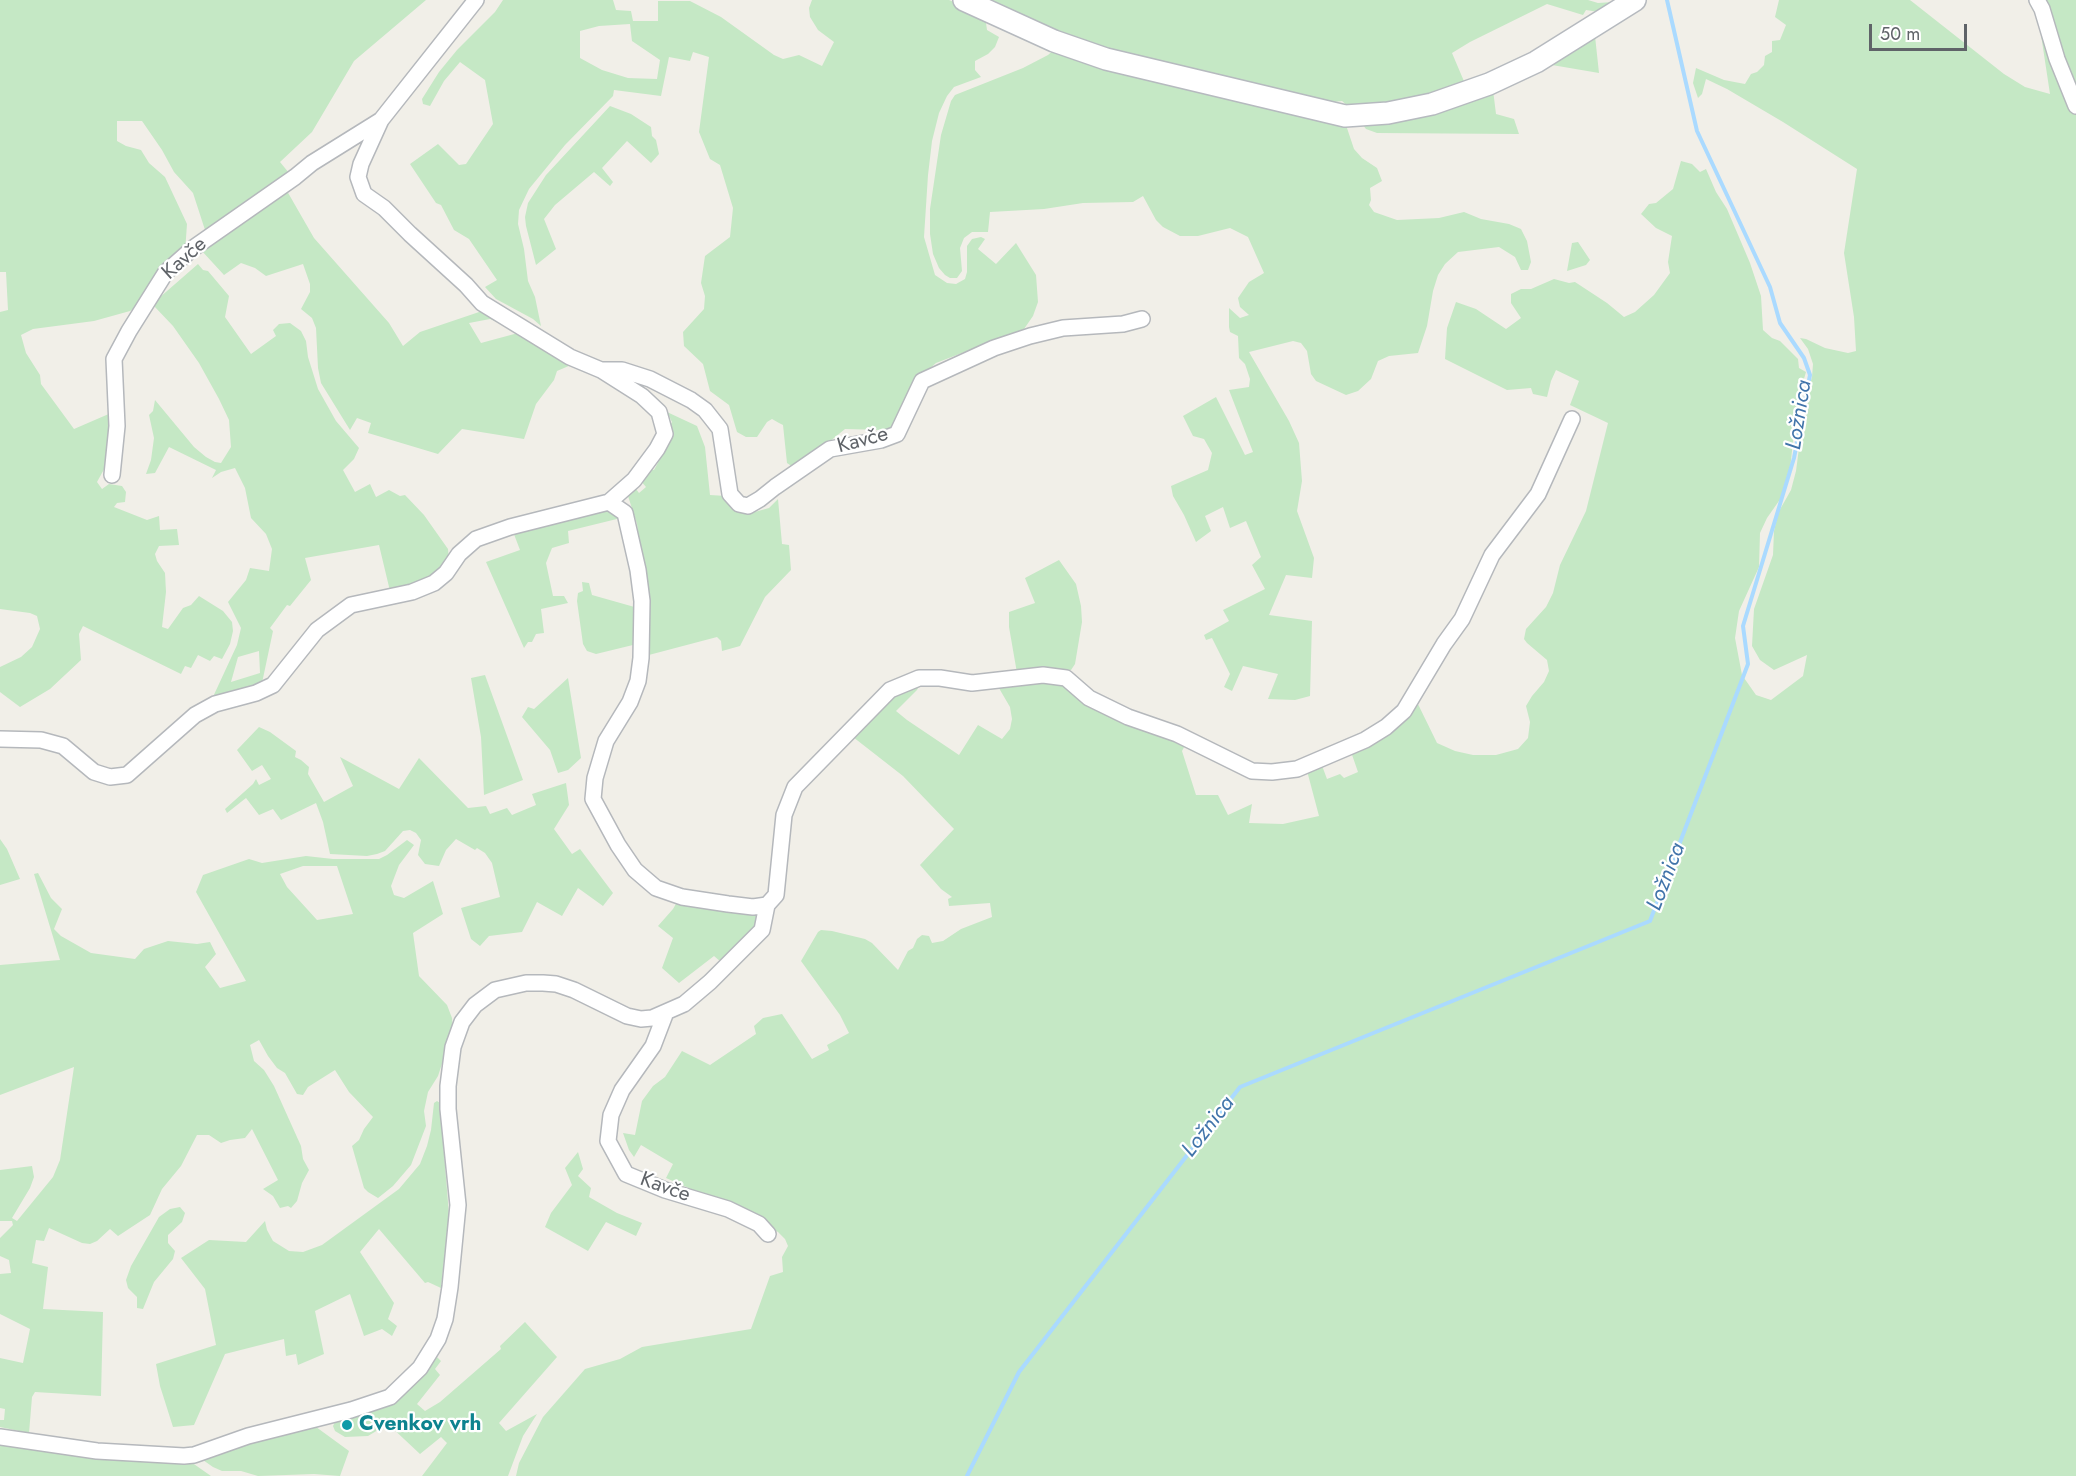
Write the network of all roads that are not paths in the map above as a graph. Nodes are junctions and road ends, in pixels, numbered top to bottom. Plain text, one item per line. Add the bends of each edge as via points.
1 (476, 0) edge
2 (964, 0) edge
3 (1635, 0) edge
4 (2037, 0) edge
5 (2076, 106) edge
6 (381, 120) junction
7 (1142, 319) dead end
8 (601, 370) junction
9 (1572, 419) dead end
10 (112, 475) dead end
11 (609, 502) junction
12 (0, 740) edge
13 (767, 905) junction
14 (666, 1012) junction
15 (768, 1234) dead end
16 (0, 1437) edge

1 - 6 street, Kavče
2 - 3 street via 1054,41 1106,59 1345,116 1432,104 1489,84 1536,62
4 - 5 street
6 - 8 street, Kavče via 358,177 364,194 384,208 482,303 570,357
6 - 10 street, Kavče via 312,163 166,272 114,359 117,426
7 - 8 street, Kavče via 1030,336 922,381 897,434 830,449 748,506 739,504 729,494 720,429 705,410 650,379 622,370
8 - 11 street, Kavče via 659,412 665,434 634,480
9 - 13 street via 1538,494 1492,555 1462,619 1404,711 1386,727 1296,769 1252,771 1177,734 1089,698 1066,678 1043,675 972,683 918,678 890,690 795,787 784,815 776,895
11 - 12 street via 476,538 434,583 412,592 351,605 317,630 273,685 215,704 195,715 127,776 110,777 94,772 63,746 41,740
11 - 13 street via 625,513 638,570 641,658 630,702 606,741 593,799 635,870 656,888 682,897 753,907
13 - 14 street via 762,930 696,994
14 - 15 street, Kavče via 652,1046 611,1114 608,1141 626,1174 728,1209 759,1224
14 - 16 street via 641,1019 556,984 526,983 495,990 475,1005 462,1022 453,1047 448,1086 458,1205 445,1319 420,1368 390,1398 184,1456 97,1451

